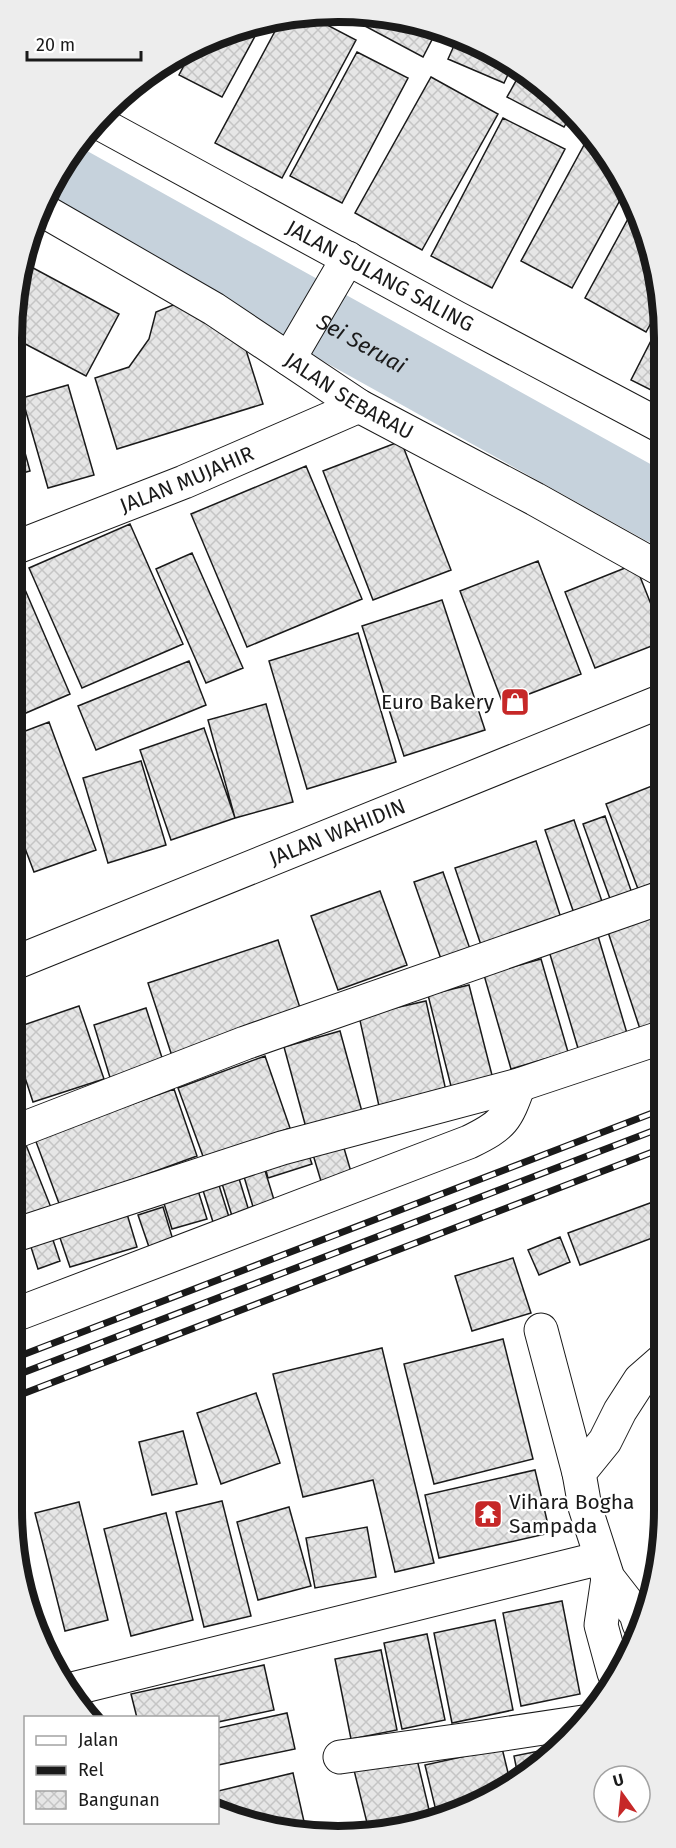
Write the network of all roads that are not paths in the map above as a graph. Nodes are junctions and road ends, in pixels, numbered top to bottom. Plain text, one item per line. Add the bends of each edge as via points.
1 (105, 126) edge
2 (48, 214) edge
3 (344, 266) junction
4 (295, 348) junction
5 (359, 406) junction
6 (654, 422) edge
7 (22, 545) edge
8 (654, 566) edge
9 (654, 704) edge
10 (654, 900) edge
11 (22, 960) edge
12 (654, 1040) edge
13 (519, 1084) junction
14 (22, 1129) edge
15 (22, 1233) edge
16 (22, 1312) edge
17 (541, 1330) dead end
18 (654, 1368) edge
19 (579, 1473) junction
20 (604, 1568) junction
21 (637, 1612) edge
22 (634, 1618) edge
23 (601, 1625) junction
24 (612, 1666) edge
25 (78, 1688) edge
26 (569, 1724) edge
27 (340, 1757) dead end

1 - 3 street, JALAN SULANG SALING
2 - 4 street, JALAN SEBARAU via 214,309
3 - 4 street
3 - 6 street, JALAN SULANG SALING
4 - 5 street, JALAN SEBARAU
5 - 7 street, JALAN MUJAHIR via 184,482
5 - 8 street, JALAN SEBARAU
9 - 11 street, JALAN WAHIDIN
10 - 14 street via 245,1043
12 - 13 street
13 - 15 street via 282,1148
13 - 16 street via 509,1113 501,1123 469,1142
17 - 19 street
18 - 19 street via 640,1380 605,1441
19 - 20 street via 585,1508
20 - 21 street
20 - 23 street
20 - 25 street
22 - 23 street
23 - 24 street
26 - 27 street

